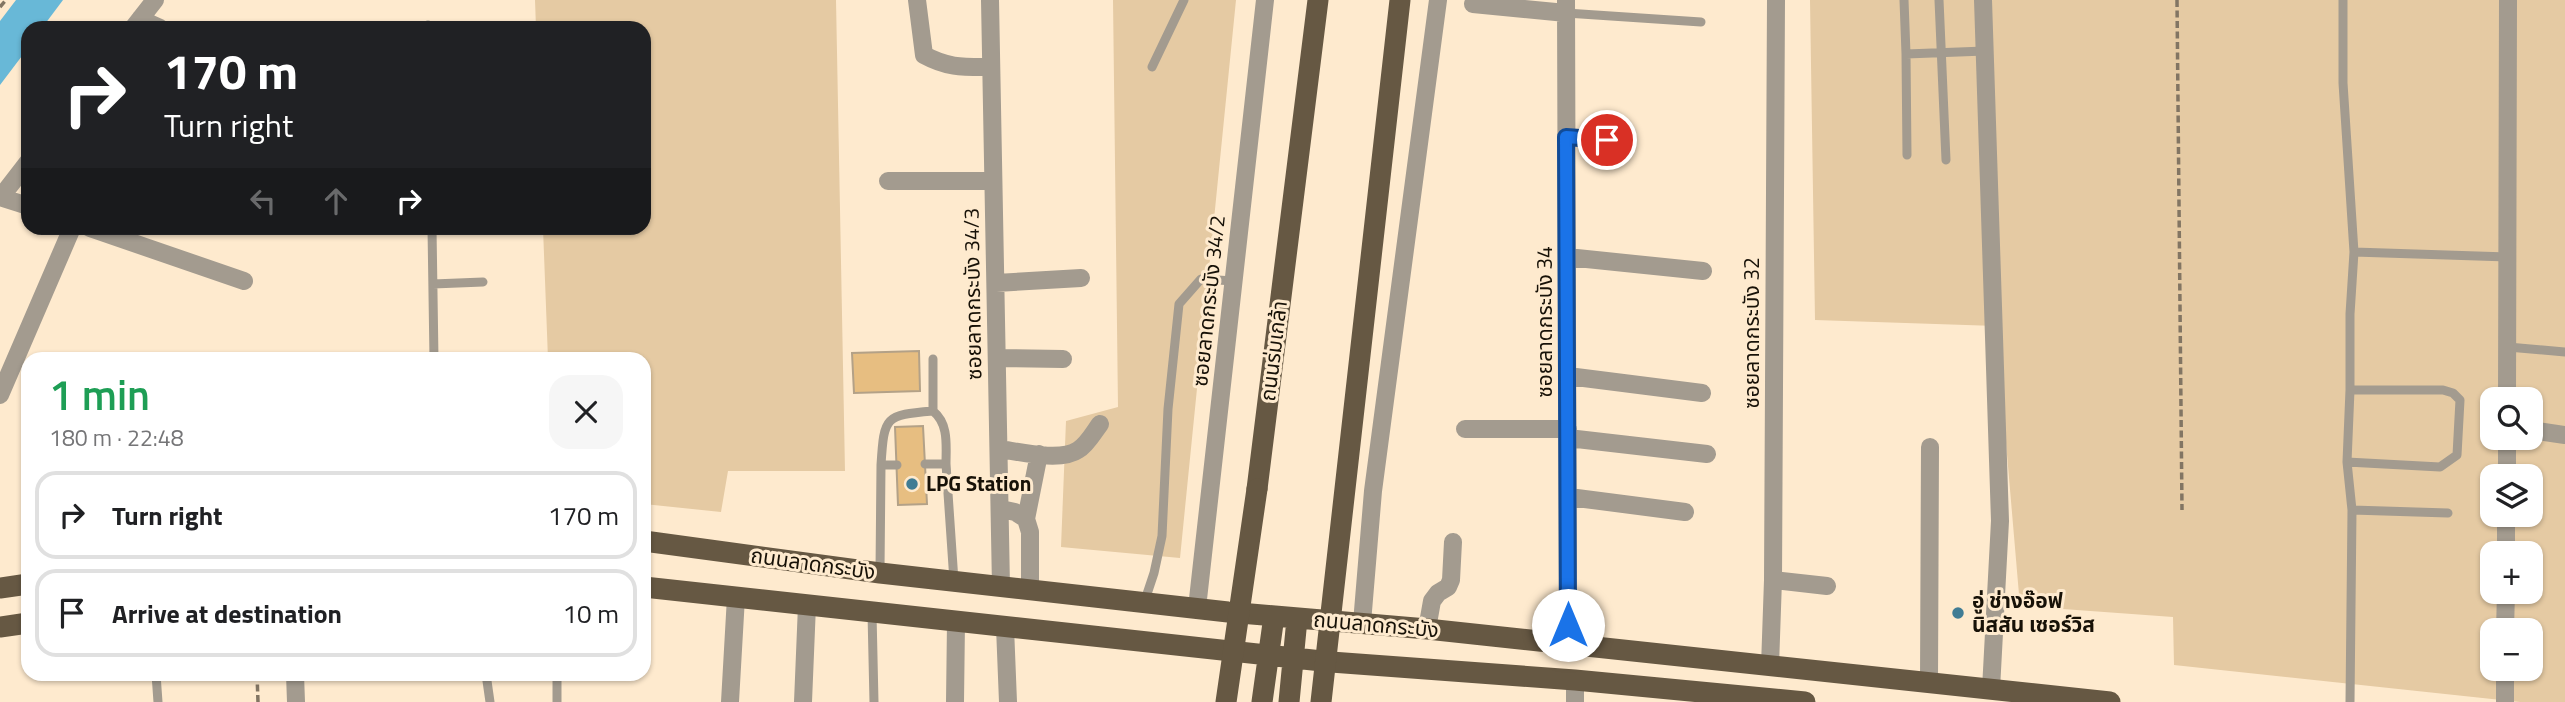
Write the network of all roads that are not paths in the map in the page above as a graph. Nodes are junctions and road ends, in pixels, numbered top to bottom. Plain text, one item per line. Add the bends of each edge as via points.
1 (155, 0) edge
2 (917, 0) edge
3 (990, 0) edge
4 (1184, 0) edge
5 (1265, 0) edge
6 (1318, 0) edge
7 (1400, 0) edge
8 (1438, 0) edge
9 (1776, 0) edge
10 (1904, 0) edge
11 (1939, 0) edge
12 (1983, 0) edge
13 (2343, 0) edge
14 (2508, 0) edge
15 (1473, 4) dead end
16 (1566, 6) edge
17 (138, 21) edge
18 (1702, 22) dead end
19 (1985, 51) junction
20 (1941, 53) junction
21 (1906, 54) junction
22 (990, 67) junction
23 (1152, 67) dead end
24 (1566, 137) junction
25 (1627, 141) dead end
26 (1907, 155) dead end
27 (1946, 160) dead end
28 (21, 171) edge
29 (887, 181) dead end
30 (993, 181) junction
31 (0, 197) edge
32 (21, 204) edge
33 (69, 235) edge
34 (110, 235) edge
35 (432, 235) edge
36 (2354, 252) junction
37 (1567, 257) junction
38 (2508, 257) junction
39 (1703, 271) dead end
40 (1081, 278) dead end
41 (244, 281) dead end
42 (1234, 281) junction
43 (483, 282) dead end
44 (996, 283) junction
45 (433, 284) junction
46 (2508, 347) junction
47 (434, 352) edge
48 (2565, 352) edge
49 (998, 358) junction
50 (933, 359) dead end
51 (1063, 359) dead end
52 (1568, 376) junction
53 (2507, 387) edge
54 (2350, 390) junction
55 (1702, 393) dead end
56 (0, 395) edge
57 (933, 411) junction
58 (1100, 424) dead end
59 (1465, 429) dead end
60 (2543, 432) edge
61 (1568, 434) junction
62 (2565, 435) edge
63 (1930, 447) dead end
64 (1000, 449) junction
65 (1039, 454) junction
66 (1707, 454) dead end
67 (2347, 462) junction
68 (925, 464) dead end
69 (946, 464) junction
70 (881, 465) junction
71 (897, 465) dead end
72 (1569, 498) junction
73 (1001, 509) junction
74 (2352, 510) junction
75 (1685, 512) dead end
76 (2448, 513) dead end
77 (1026, 519) junction
78 (651, 542) edge
79 (1453, 542) dead end
80 (880, 573) junction
81 (1773, 580) junction
82 (954, 581) junction
83 (21, 585) edge
84 (1827, 586) dead end
85 (1001, 587) junction
86 (0, 588) edge
87 (651, 588) edge
88 (1030, 589) junction
89 (736, 597) junction
90 (1144, 603) junction
91 (807, 605) junction
92 (1197, 608) junction
93 (872, 613) junction
94 (1274, 616) junction
95 (1297, 619) junction
96 (956, 622) junction
97 (1362, 623) junction
98 (21, 624) edge
99 (0, 627) edge
100 (1005, 627) junction
101 (1427, 629) junction
102 (1568, 645) junction
103 (1268, 654) junction
104 (1294, 658) junction
105 (1770, 666) junction
106 (1576, 680) junction
107 (156, 681) edge
108 (295, 681) edge
109 (487, 681) edge
110 (557, 681) edge
111 (2505, 681) edge
112 (1929, 683) junction
113 (1991, 689) junction
114 (158, 702) edge
115 (296, 702) edge
116 (490, 702) edge
117 (557, 702) edge
118 (730, 702) edge
119 (803, 702) edge
120 (874, 702) edge
121 (955, 702) edge
122 (1008, 702) edge
123 (1226, 702) edge
124 (1262, 702) edge
125 (1289, 702) edge
126 (1321, 702) edge
127 (1575, 702) edge
128 (1805, 702) edge
129 (2110, 702) edge
130 (2350, 702) edge
131 (2505, 702) edge

1 - 17 street
2 - 22 street via 924,55 957,68
3 - 22 street, ซอยลาดกระบัง 34/3
4 - 23 lane
5 - 42 street, ซอยลาดกระบัง 34/2
6 - 123 main road, ถนนร่มเกล้า, bridge
7 - 126 main road, bridge
8 - 97 street via 1373,491
9 - 81 street, ซอยลาดกระบัง 32
10 - 21 lane
11 - 20 lane
12 - 19 street
13 - 36 lane via 2343,83
14 - 38 street
15 - 16 street
16 - 18 lane
16 - 24 street, ซอยลาดกระบัง 34
19 - 20 lane
19 - 113 street via 2000,521
20 - 21 lane
20 - 27 lane
21 - 26 lane
22 - 30 street, ซอยลาดกระบัง 34/3
24 - 25 lane
24 - 37 street, ซอยลาดกระบัง 34
28 - 31 street
29 - 30 street
30 - 44 street, ซอยลาดกระบัง 34/3
31 - 32 street
33 - 56 street
34 - 41 street
35 - 45 lane
36 - 38 lane
36 - 54 lane
37 - 39 street
37 - 52 street, ซอยลาดกระบัง 34
38 - 46 street
40 - 44 street
42 - 90 lane via 1201,279 1179,304 1162,537
42 - 92 street, ซอยลาดกระบัง 34/2
43 - 45 lane
44 - 49 street, ซอยลาดกระบัง 34/3
45 - 47 lane
46 - 48 lane
46 - 53 street
49 - 51 street
49 - 64 street, ซอยลาดกระบัง 34/3
50 - 57 lane
52 - 55 street
52 - 61 street, ซอยลาดกระบัง 34
54 - 67 lane
54 - 67 lane via 2443,390 2460,400 2457,455 2440,467
57 - 69 lane via 942,418
57 - 70 lane via 905,414 886,424
58 - 65 street via 1080,450 1067,455
59 - 61 street
60 - 62 street
61 - 66 street
61 - 72 street, ซอยลาดกระบัง 34
63 - 112 street
64 - 65 street
64 - 73 street, ซอยลาดกระบัง 34/3
65 - 77 street
67 - 74 lane
68 - 69 lane
69 - 82 lane
70 - 71 lane
70 - 80 lane
72 - 75 street
72 - 102 street, ซอยลาดกระบัง 34
73 - 77 street
73 - 85 street, ซอยลาดกระบัง 34/3
74 - 76 lane
74 - 130 lane
77 - 88 street
78 - 80 main road, ถนนลาดกระบัง
79 - 101 street via 1451,580 1432,601
80 - 82 main road, ถนนลาดกระบัง
81 - 84 street
81 - 105 street, ซอยลาดกระบัง 32
82 - 85 main road, ถนนลาดกระบัง
83 - 86 main road
85 - 88 main road, ถนนลาดกระบัง
87 - 89 main road, ถนนลาดกระบัง
88 - 90 main road, ถนนลาดกระบัง
89 - 91 main road, ถนนลาดกระบัง
89 - 118 street
90 - 92 main road, ถนนลาดกระบัง
91 - 93 main road, ถนนลาดกระบัง
91 - 119 street
92 - 94 main road, ถนนลาดกระบัง
93 - 96 main road, ถนนลาดกระบัง
93 - 120 lane
94 - 95 main road, ถนนลาดกระบัง
94 - 103 main road
95 - 97 main road, ถนนลาดกระบัง
95 - 104 main road
96 - 100 main road, ถนนลาดกระบัง
96 - 121 street
97 - 101 main road, ถนนลาดกระบัง
98 - 99 main road
100 - 103 main road, ถนนลาดกระบัง
100 - 122 street
101 - 102 main road, ถนนลาดกระบัง
102 - 105 main road, ถนนลาดกระบัง
103 - 104 main road, ถนนลาดกระบัง
103 - 124 main road
104 - 106 main road, ถนนลาดกระบัง
104 - 125 main road
105 - 112 main road, ถนนลาดกระบัง
106 - 127 street
106 - 128 main road, ถนนลาดกระบัง
107 - 114 lane
108 - 115 street
109 - 116 lane
110 - 117 lane
111 - 131 street
112 - 113 main road, ถนนลาดกระบัง
113 - 129 main road, ถนนลาดกระบัง

